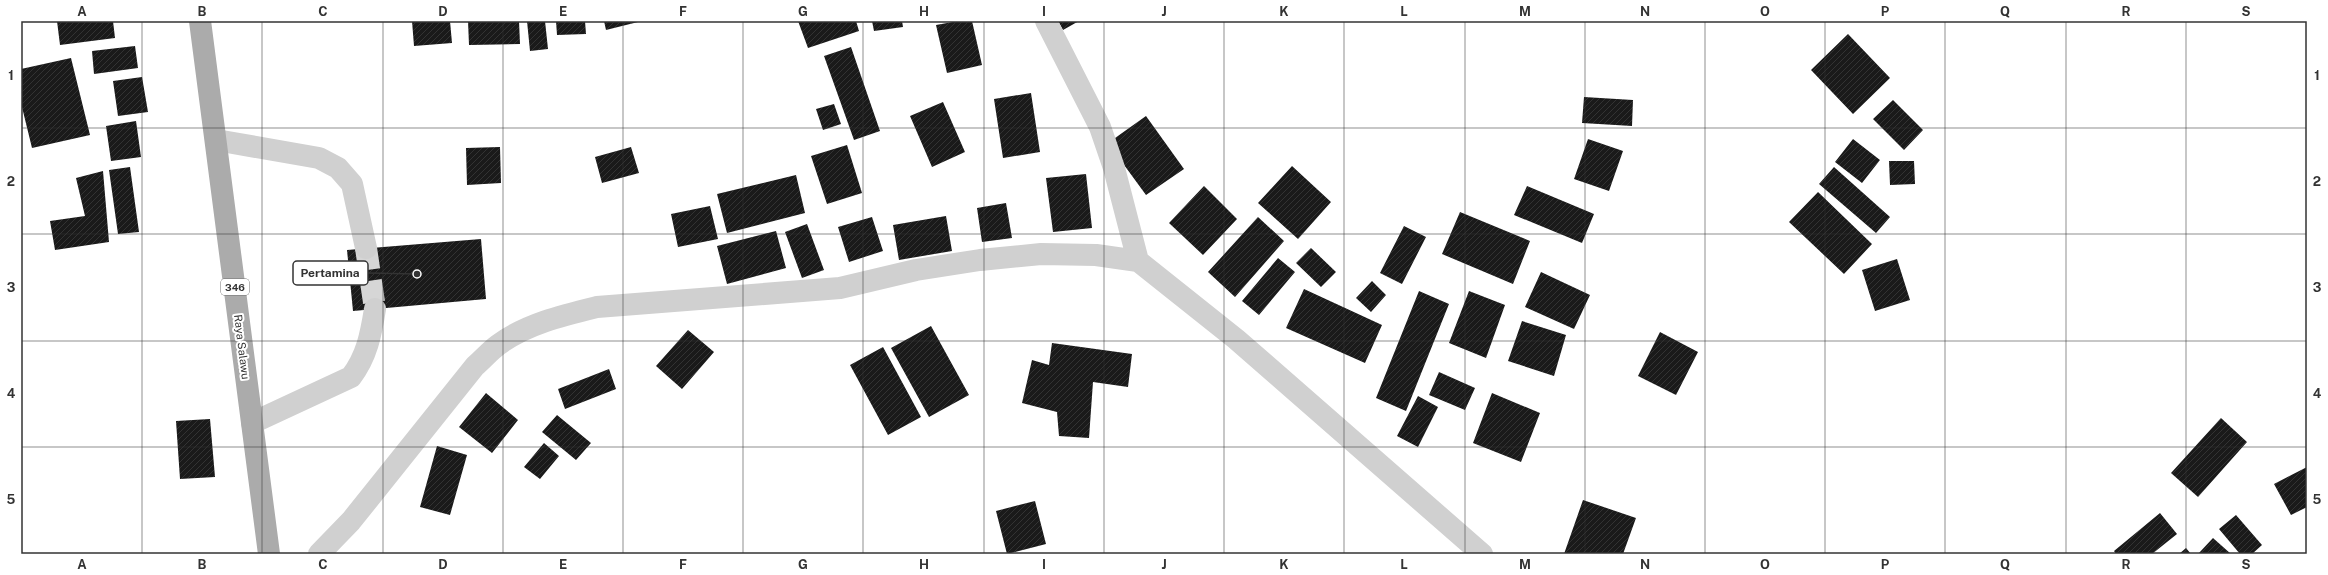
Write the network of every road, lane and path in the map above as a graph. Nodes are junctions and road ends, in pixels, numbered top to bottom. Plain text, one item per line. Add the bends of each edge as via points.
1 (200, 21) edge
2 (1046, 21) edge
3 (216, 140) junction
4 (366, 248) tunnel mouth
5 (1138, 262) junction
6 (375, 308) tunnel mouth
7 (252, 423) junction
8 (268, 554) edge
9 (320, 554) edge
10 (1482, 554) edge

1 - 3 main road, Raya Salawu / 346
2 - 5 street via 1100,127 1114,168
3 - 4 street via 319,158 338,168 352,184
3 - 7 main road, Raya Salawu / 346
5 - 9 street via 1096,255 1018,256 916,270 840,288 596,307 560,316 525,330 499,345 475,366 351,521
5 - 10 street via 1236,339
6 - 7 street via 369,343 361,364 351,377
7 - 8 main road, Raya Salawu / 346

